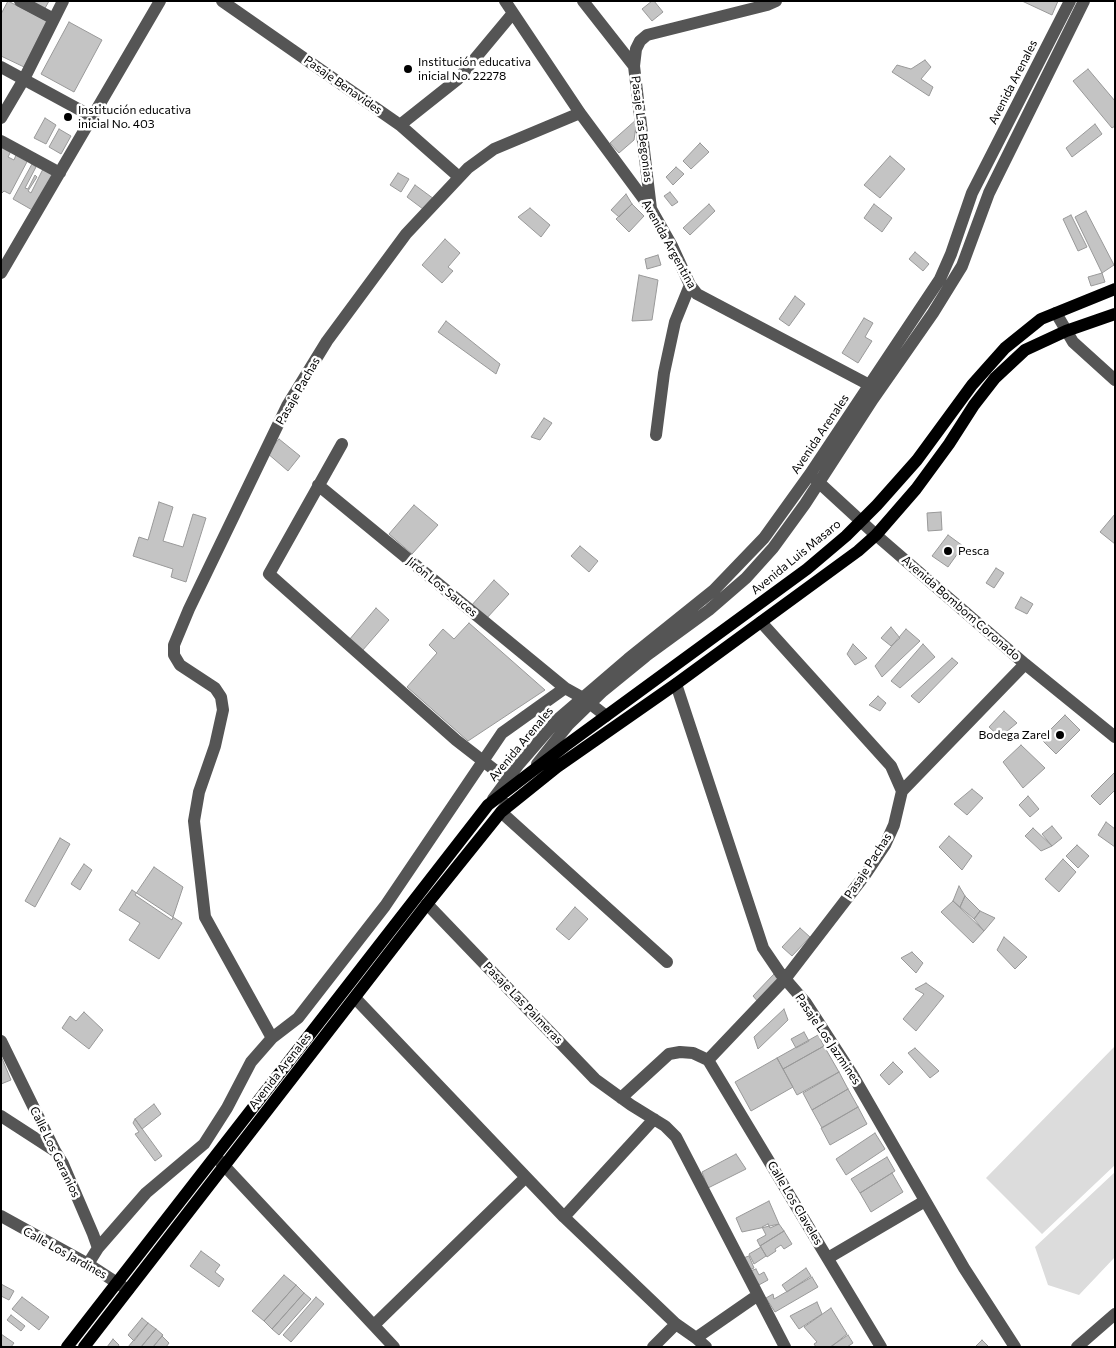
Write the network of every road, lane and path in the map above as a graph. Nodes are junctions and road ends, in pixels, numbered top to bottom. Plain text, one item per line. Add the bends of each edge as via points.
1 (20, 1) edge
2 (63, 1) edge
3 (160, 1) edge
4 (222, 1) edge
5 (506, 1) edge
6 (583, 1) edge
7 (733, 1) edge
8 (776, 1) edge
9 (1070, 1) edge
10 (1084, 1) edge
11 (743, 11) junction
12 (513, 13) junction
13 (54, 19) junction
14 (634, 66) junction
15 (1, 67) edge
16 (24, 79) junction
17 (580, 113) junction
18 (93, 117) junction
19 (1, 118) edge
20 (400, 125) junction
21 (1, 141) edge
22 (60, 174) junction
23 (459, 177) junction
24 (651, 209) junction
25 (1, 273) edge
26 (690, 285) junction
27 (1115, 289) edge
28 (1056, 312) junction
29 (1115, 314) edge
30 (1066, 331) junction
31 (1115, 380) edge
32 (875, 388) junction
33 (656, 435) dead end
34 (342, 444) dead end
35 (814, 478) junction
36 (318, 485) junction
37 (861, 521) junction
38 (876, 535) junction
39 (761, 622) junction
40 (1026, 664) junction
41 (676, 684) junction
42 (565, 688) junction
43 (586, 701) junction
44 (606, 716) junction
45 (1115, 737) edge
46 (482, 761) junction
47 (531, 772) junction
48 (513, 785) junction
49 (902, 791) junction
50 (501, 812) junction
51 (427, 904) junction
52 (667, 962) dead end
53 (785, 979) junction
54 (355, 998) junction
55 (272, 1038) junction
56 (1, 1041) edge
57 (708, 1060) junction
58 (621, 1098) junction
59 (1, 1116) edge
60 (654, 1119) junction
61 (54, 1151) junction
62 (215, 1156) junction
63 (224, 1166) junction
64 (525, 1178) junction
65 (925, 1201) junction
66 (1, 1216) edge
67 (564, 1217) junction
68 (98, 1248) junction
69 (828, 1258) junction
70 (88, 1264) junction
71 (117, 1283) junction
72 (128, 1290) junction
73 (758, 1295) junction
74 (1115, 1314) edge
75 (676, 1324) junction
76 (374, 1325) junction
77 (701, 1342) edge
78 (67, 1347) edge
79 (84, 1347) edge
80 (394, 1347) edge
81 (653, 1347) edge
82 (785, 1347) edge
83 (881, 1347) edge
84 (1016, 1347) edge
85 (1077, 1347) edge

1 - 13 street
2 - 13 street
3 - 18 street
4 - 20 street, Pasaje Benavides
5 - 12 street, Avenida Argentina
6 - 14 street
7 - 11 street
8 - 11 street, Pasaje Las Begonias
9 - 32 street, Avenida Arenales via 972,193 940,279
10 - 32 street via 989,193 962,266 933,313
11 - 14 street, Pasaje Las Begonias via 647,35 636,49
12 - 17 street, Avenida Argentina
12 - 20 street via 458,79
13 - 16 street
14 - 24 street, Pasaje Las Begonias
15 - 16 street
16 - 18 street
16 - 19 street
17 - 23 street, Pasaje Pachas via 494,149
17 - 24 street, Avenida Argentina
18 - 22 street
20 - 23 street, Pasaje Benavides
21 - 22 street
22 - 25 street
23 - 55 street, Pasaje Pachas via 406,234 327,341 286,406 174,645 174,655 180,665 215,688 221,697 222,710 215,746 199,792 194,821 205,917
24 - 26 street, Avenida Argentina
26 - 32 street, Avenida Argentina via 697,294
26 - 33 street via 676,322 664,373
27 - 28 main road, Avenida Luis Masaro
28 - 30 street
28 - 37 main road, Avenida Luis Masaro via 1041,319 1005,348 972,385 917,460
29 - 30 main road
30 - 31 street via 1073,342
30 - 38 main road via 1025,350 995,378 916,489
32 - 35 street
34 - 36 street
35 - 37 street, Avenida Bombom Coronado
35 - 43 street via 773,548 746,578 709,610
36 - 42 street, Jirón Los Sauces
36 - 46 street via 269,574
37 - 38 street, Avenida Bombom Coronado
37 - 44 main road, Avenida Luis Masaro via 806,569
38 - 39 main road
38 - 40 street, Avenida Bombom Coronado
39 - 41 main road
39 - 49 street via 891,766
40 - 45 street, Avenida Bombom Coronado
40 - 49 street
41 - 50 main road, Avenida Arenales via 557,767
41 - 53 street, Pasaje Los Jazmines via 763,948
42 - 43 street, Jirón Los Sauces
42 - 46 street via 502,733
43 - 44 street
43 - 47 street
43 - 48 street, Avenida Arenales via 558,719
44 - 47 main road, Avenida Luis Masaro
46 - 48 street
46 - 55 street via 385,906 298,1018
47 - 48 main road, Avenida Luis Masaro
48 - 50 street, Avenida Arenales
48 - 62 main road, Avenida Luis Masaro via 488,805
49 - 53 street, Pasaje Pachas via 894,824 884,845
50 - 51 main road, Avenida Arenales
50 - 52 street
51 - 54 main road, Avenida Arenales
51 - 58 street, Pasaje Las Palmeras via 595,1079
53 - 57 street, Pasaje Pachas
53 - 65 street, Pasaje Los Jazmines via 806,1003 852,1074
54 - 63 main road, Avenida Arenales
54 - 64 street
55 - 68 street via 252,1062 204,1144 146,1193
56 - 61 street, Calle Los Geranios
57 - 58 street via 693,1053 669,1054
57 - 69 street, Calle Los Claveles
58 - 60 street, Pasaje Las Palmeras
59 - 61 street
60 - 67 street
60 - 73 street, Pasaje Las Palmeras via 676,1137
61 - 68 street, Calle Los Geranios via 63,1164
62 - 63 street
62 - 71 main road, Avenida Luis Masaro
63 - 72 main road, Avenida Arenales
63 - 76 street
64 - 67 street
64 - 76 street
65 - 69 street
65 - 84 street, Pasaje Los Jazmines
66 - 70 street, Calle Los Jardines
67 - 75 street
68 - 70 street
69 - 83 street, Calle Los Claveles
70 - 71 street, Calle Los Jardines
71 - 72 street, Calle Los Jardines
71 - 78 main road, Avenida Luis Masaro
72 - 79 main road, Avenida Arenales
73 - 77 street
73 - 82 street, Pasaje Las Palmeras
74 - 85 street
75 - 77 street
75 - 81 street
76 - 80 street

